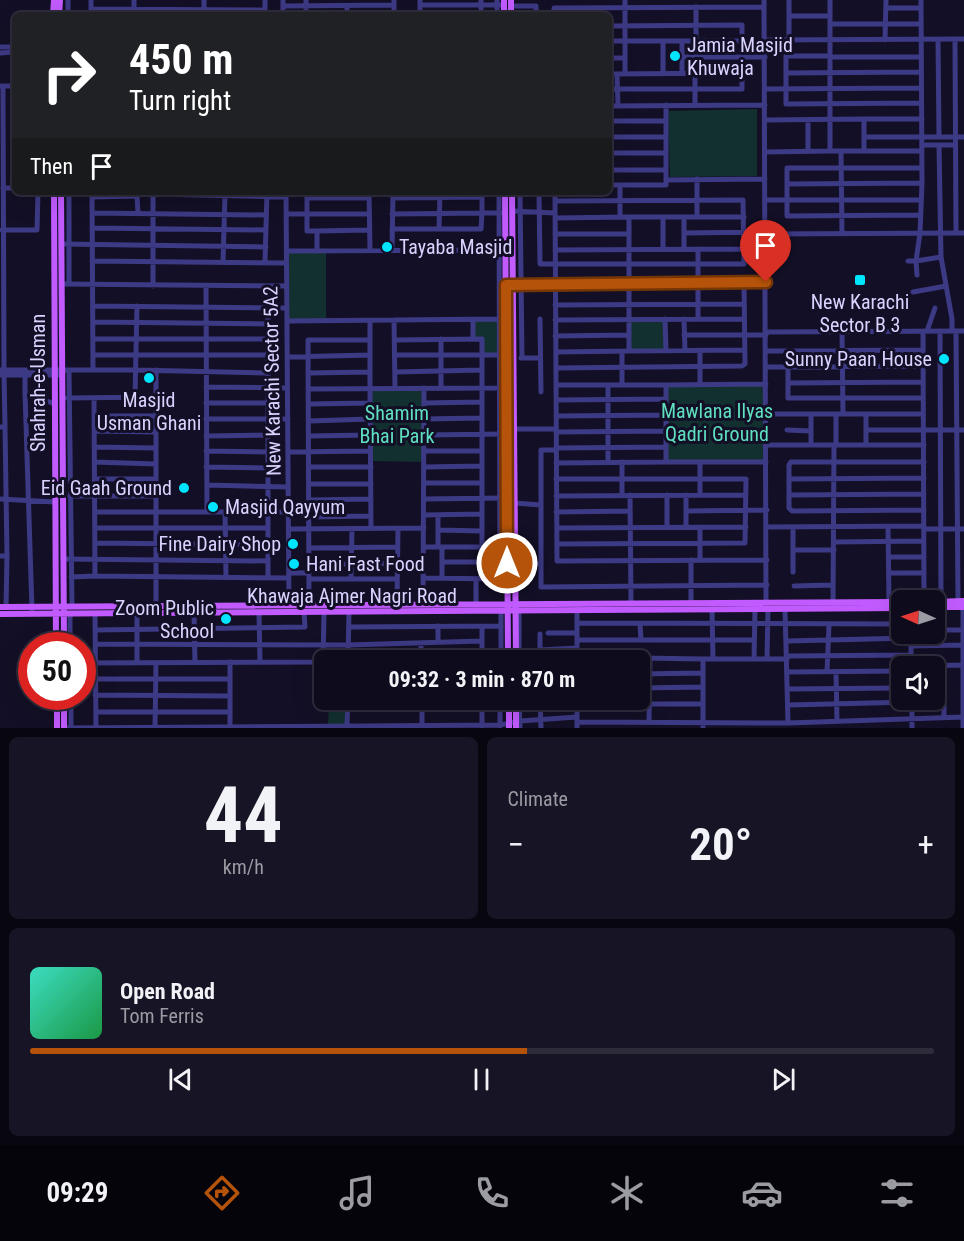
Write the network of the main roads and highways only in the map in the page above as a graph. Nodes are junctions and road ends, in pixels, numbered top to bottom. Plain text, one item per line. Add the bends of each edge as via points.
1 (54, 195) edge
2 (61, 195) edge
3 (505, 195) edge
4 (511, 195) edge
5 (506, 212) junction
6 (509, 284) junction
7 (507, 356) junction
8 (891, 602) edge
9 (945, 603) edge
10 (332, 604) junction
11 (962, 604) edge
12 (126, 606) junction
13 (727, 606) junction
14 (767, 606) junction
15 (798, 606) junction
16 (945, 606) edge
17 (3, 607) edge
18 (56, 607) junction
19 (68, 607) junction
20 (891, 608) edge
21 (230, 609) junction
22 (506, 609) junction
23 (517, 609) junction
24 (32, 610) junction
25 (333, 612) junction
26 (0, 614) edge
27 (126, 614) junction
28 (55, 615) junction
29 (67, 615) junction
30 (56, 632) edge
31 (65, 632) edge
32 (504, 650) edge
33 (517, 650) edge
34 (57, 710) edge
35 (64, 710) edge
36 (512, 710) edge
37 (517, 710) edge
38 (515, 725) edge
39 (57, 728) edge
40 (64, 728) edge

1 - 18 main road, Shahrah-e-Usman
2 - 19 main road, Shahrah-e-Usman via 66,284
3 - 5 main road
4 - 5 main road
5 - 6 main road
5 - 6 main road via 502,250
6 - 7 main road
6 - 7 main road via 503,319
7 - 22 main road
7 - 23 main road via 514,429
8 - 15 main road, Khawaja Ajmer Nagri Road
9 - 11 main road
10 - 21 main road, Khawaja Ajmer Nagri Road
10 - 22 main road, Khawaja Ajmer Nagri Road via 476,604
10 - 25 main road
11 - 16 main road
12 - 19 main road, Khawaja Ajmer Nagri Road
12 - 21 main road, Khawaja Ajmer Nagri Road
12 - 27 main road
13 - 14 main road, Khawaja Ajmer Nagri Road
13 - 14 main road, Khawaja Ajmer Nagri Road
13 - 23 main road, Khawaja Ajmer Nagri Road via 631,603
13 - 23 main road, Khawaja Ajmer Nagri Road
14 - 15 main road, Khawaja Ajmer Nagri Road
14 - 15 main road, Khawaja Ajmer Nagri Road
15 - 20 main road, Khawaja Ajmer Nagri Road
17 - 24 main road
18 - 19 main road, Khawaja Ajmer Nagri Road
18 - 24 main road, Khawaja Ajmer Nagri Road
18 - 28 main road, Shahrah-e-Usman
19 - 29 main road, Shahrah-e-Usman
21 - 25 main road, Khawaja Ajmer Nagri Road
21 - 27 main road, Khawaja Ajmer Nagri Road via 194,614
22 - 23 main road, Khawaja Ajmer Nagri Road
22 - 25 main road, Khawaja Ajmer Nagri Road
22 - 32 main road
23 - 33 main road
24 - 26 main road
24 - 28 main road, Khawaja Ajmer Nagri Road
27 - 29 main road, Khawaja Ajmer Nagri Road
28 - 29 main road, Khawaja Ajmer Nagri Road
28 - 30 main road, Shahrah-e-Usman
29 - 31 main road, Shahrah-e-Usman
34 - 39 main road
35 - 40 main road
36 - 38 main road
37 - 38 main road

